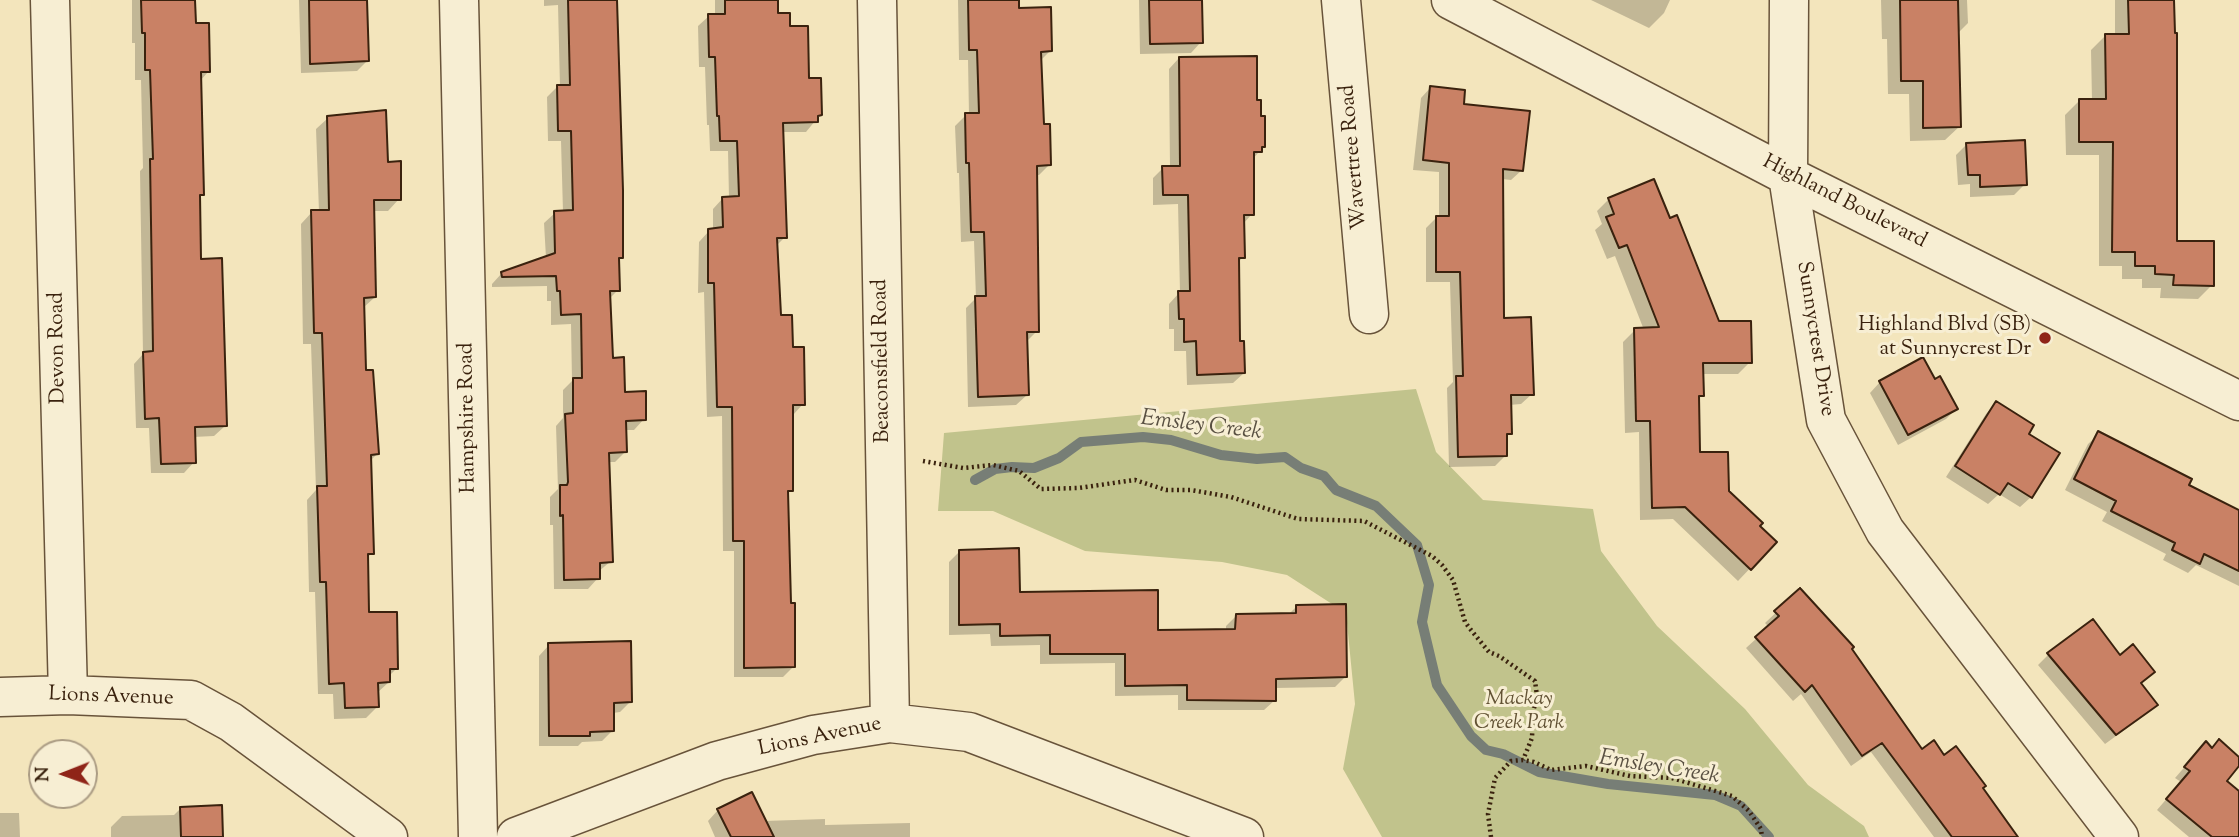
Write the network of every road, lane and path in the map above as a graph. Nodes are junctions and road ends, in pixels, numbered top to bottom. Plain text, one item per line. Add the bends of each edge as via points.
1 (50, 0) edge
2 (459, 0) edge
3 (877, 0) edge
4 (1341, 0) edge
5 (1451, 0) edge
6 (1789, 0) edge
7 (1788, 176) junction
8 (1369, 314) dead end
9 (2239, 401) edge
10 (885, 462) junction
11 (68, 695) junction
12 (0, 696) edge
13 (890, 723) junction
14 (1523, 760) junction
15 (388, 837) edge
16 (478, 837) edge
17 (516, 837) edge
18 (1244, 837) edge
19 (1491, 837) edge
20 (1762, 837) edge
21 (2119, 837) edge

1 - 11 street, Devon Road
2 - 16 street, Hampshire Road
3 - 10 street, Beaconsfield Road
4 - 8 street, Wavertree Road
5 - 7 street, Highland Boulevard
6 - 7 street, Sunnycrest Drive
7 - 9 street, Highland Boulevard
7 - 21 street, Sunnycrest Drive via 1826,420 1885,531
10 - 13 street, Beaconsfield Road
10 - 14 path via 923,461 963,468 993,465 1019,471 1041,489 1135,480 1166,490 1231,497 1298,519 1364,521 1442,565 1453,580 1471,631 1489,652 1535,681 1532,738
11 - 12 street, Lions Avenue
11 - 15 street, Lions Avenue via 191,700 231,722
13 - 17 street, Lions Avenue via 813,735 717,761
13 - 18 street, Lions Avenue via 969,732
14 - 19 path via 1511,761 1495,778 1488,814
14 - 20 path via 1551,770 1586,766 1630,776 1672,778 1732,796 1749,811

